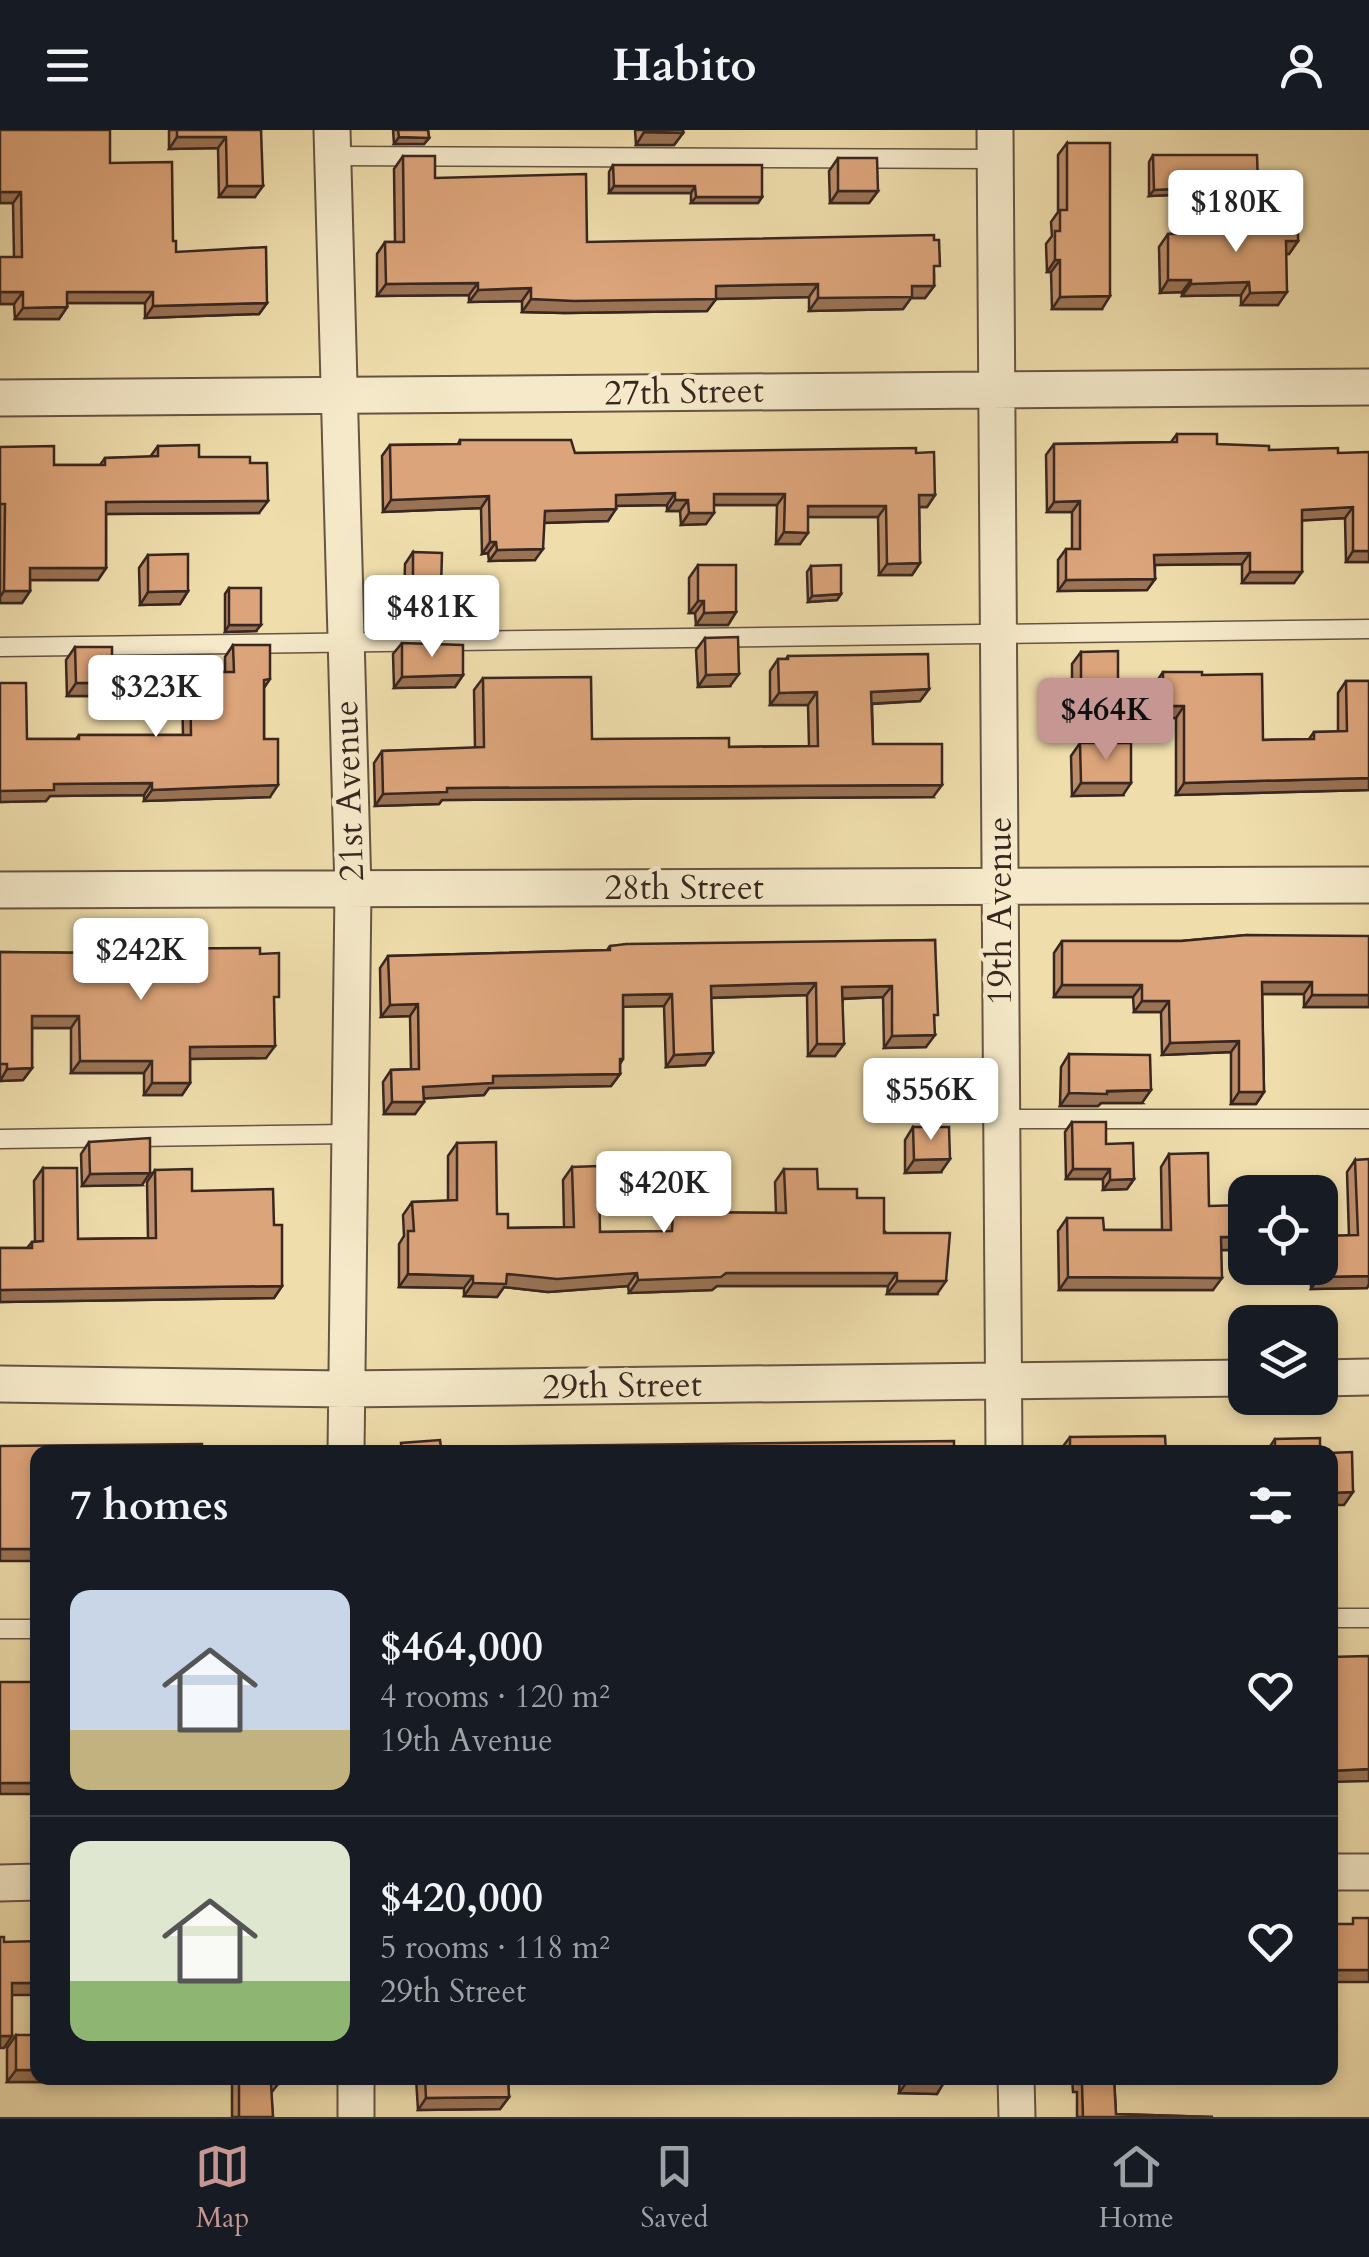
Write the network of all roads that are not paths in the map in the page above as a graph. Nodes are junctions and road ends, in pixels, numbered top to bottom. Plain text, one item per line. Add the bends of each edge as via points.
1 (333, 143) edge
2 (996, 145) edge
3 (996, 386) junction
4 (1369, 386) edge
5 (0, 398) edge
6 (337, 398) junction
7 (1369, 629) edge
8 (998, 635) junction
9 (345, 644) junction
10 (0, 647) edge
11 (1000, 886) junction
12 (1369, 886) edge
13 (0, 890) edge
14 (353, 890) junction
15 (1002, 1120) junction
16 (1369, 1120) edge
17 (348, 1134) junction
18 (0, 1139) edge
19 (1369, 1377) edge
20 (1228, 1378) edge
21 (1338, 1378) edge
22 (1004, 1381) junction
23 (0, 1384) edge
24 (344, 1389) junction
25 (346, 1445) edge
26 (1004, 1445) edge
27 (1338, 1618) edge
28 (1369, 1618) edge
29 (30, 1629) edge
30 (0, 1630) edge
31 (1338, 1872) edge
32 (1369, 1872) edge
33 (30, 1882) edge
34 (0, 1883) edge
35 (356, 2085) edge
36 (1016, 2085) edge
37 (356, 2117) edge
38 (1017, 2117) edge

1 - 2 lane
1 - 6 street, 21st Avenue
2 - 3 street, 19th Avenue
3 - 4 street, 27th Street
3 - 6 street, 27th Street
3 - 8 street, 19th Avenue
5 - 6 street, 27th Street
6 - 9 street, 21st Avenue
7 - 8 lane
8 - 9 lane
8 - 11 street, 19th Avenue
9 - 10 lane
9 - 14 street, 21st Avenue
11 - 12 street, 28th Street
11 - 14 street, 28th Street
11 - 15 street, 19th Avenue
13 - 14 street, 28th Street
14 - 17 street, 21st Avenue
15 - 16 lane
15 - 22 street, 19th Avenue
17 - 18 lane
17 - 24 street, 21st Avenue
19 - 21 street
20 - 22 street, 29th Street
22 - 24 street, 29th Street
22 - 26 street, 19th Avenue
23 - 24 street, 29th Street
24 - 25 street, 21st Avenue
27 - 28 lane
29 - 30 lane
31 - 32 street
33 - 34 street
35 - 37 street
36 - 38 street

